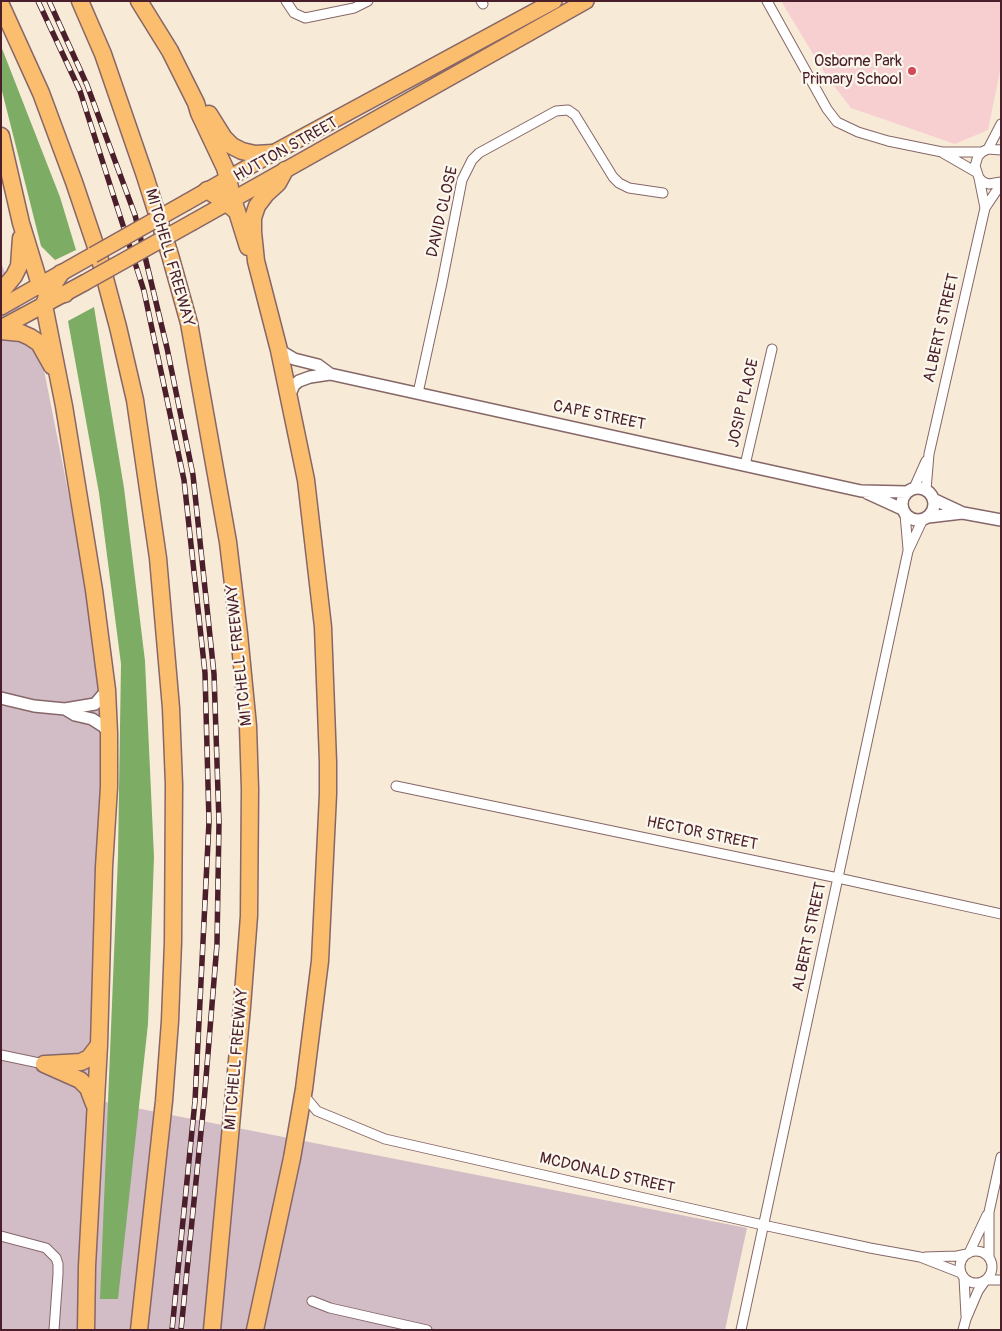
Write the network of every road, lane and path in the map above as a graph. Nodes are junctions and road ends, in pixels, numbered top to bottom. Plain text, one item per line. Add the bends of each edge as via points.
1 (80, 1) edge
2 (139, 1) edge
3 (286, 1) edge
4 (368, 1) edge
5 (554, 1) edge
6 (586, 1) edge
7 (767, 1) edge
8 (1, 5) edge
9 (196, 103) junction
10 (1001, 124) edge
11 (1, 136) edge
12 (985, 150) junction
13 (1001, 150) edge
14 (942, 152) junction
15 (273, 153) junction
16 (285, 170) junction
17 (977, 175) junction
18 (227, 179) junction
19 (1001, 183) edge
20 (207, 190) junction
21 (663, 193) dead end
22 (227, 204) junction
23 (985, 208) junction
24 (21, 223) junction
25 (256, 261) junction
26 (62, 272) joint
27 (1, 292) edge
28 (65, 294) joint
29 (42, 295) junction
30 (1, 307) edge
31 (1, 329) edge
32 (772, 349) dead end
33 (280, 350) junction
34 (330, 374) junction
35 (58, 377) junction
36 (418, 393) junction
37 (289, 396) junction
38 (929, 454) junction
39 (745, 465) junction
40 (910, 490) junction
41 (861, 491) junction
42 (930, 495) junction
43 (904, 511) junction
44 (963, 513) junction
45 (925, 518) junction
46 (1001, 520) edge
47 (908, 551) junction
48 (107, 690) junction
49 (1, 698) edge
50 (65, 709) junction
51 (109, 733) junction
52 (396, 786) dead end
53 (838, 878) junction
54 (1001, 914) edge
55 (99, 1046) junction
56 (1, 1055) edge
57 (44, 1064) junction
58 (304, 1089) junction
59 (96, 1109) junction
60 (1001, 1157) edge
61 (989, 1212) junction
62 (763, 1225) junction
63 (1, 1236) edge
64 (968, 1253) junction
65 (920, 1257) junction
66 (990, 1259) junction
67 (1001, 1268) edge
68 (963, 1275) junction
69 (1001, 1280) edge
70 (986, 1281) junction
71 (312, 1301) dead end
72 (966, 1319) junction
73 (54, 1330) edge
74 (86, 1330) edge
75 (139, 1330) edge
76 (212, 1330) edge
77 (255, 1330) edge
78 (427, 1330) edge
79 (741, 1330) edge
80 (963, 1330) edge

1 - 76 highway, MITCHELL FREEWAY via 103,54 145,176 189,323 222,504 239,634 248,726 249,916
2 - 9 highway via 170,51
3 - 4 street via 294,13 306,18 354,8
5 - 15 main road, HUTTON STREET
6 - 16 main road, HUTTON STREET
7 - 14 street via 837,122 888,141
8 - 75 highway via 41,93 99,256 135,400 158,558 171,708 174,942 164,1101
9 - 15 highway via 207,109 232,146 255,154
9 - 18 highway
10 - 12 street
11 - 24 highway
12 - 13 street
12 - 14 street
12 - 17 street via 975,162
14 - 17 street
15 - 18 main road, HUTTON STREET
16 - 22 main road, HUTTON STREET
16 - 25 highway via 257,206 253,232
17 - 19 street via 989,184
17 - 23 street, ALBERT STREET
18 - 20 main road, HUTTON STREET
18 - 22 highway
19 - 23 street, ALBERT STREET
20 - 22 highway
20 - 26 main road, HUTTON STREET, bridge
21 - 36 street, DAVID CLOSE via 629,188 619,183 575,115 565,109 479,153 462,180
22 - 25 highway
22 - 28 main road, HUTTON STREET, bridge
23 - 38 street, ALBERT STREET
24 - 27 highway via 19,266
24 - 29 highway
25 - 33 highway
26 - 29 highway
28 - 29 highway
29 - 30 main road
29 - 31 main road
29 - 35 highway
31 - 35 highway via 21,333 39,343
32 - 39 street, JOSIP PLACE
33 - 34 street, CAPE STREET via 294,360 318,365
33 - 37 highway
34 - 36 street, CAPE STREET
34 - 37 street, CAPE STREET via 299,381
35 - 48 highway via 94,590
36 - 39 street, CAPE STREET
37 - 58 highway via 306,480 323,628 328,762 320,961
38 - 40 street, ALBERT STREET
38 - 42 street, ALBERT STREET
39 - 41 street, CAPE STREET
40 - 41 street, CAPE STREET
40 - 42 street
40 - 43 street via 902,503
41 - 43 street, CAPE STREET
42 - 44 street
42 - 45 street via 933,509
43 - 45 street via 910,518
43 - 47 street, ALBERT STREET
44 - 45 street
44 - 46 street
45 - 47 street, ALBERT STREET
47 - 53 street, ALBERT STREET
48 - 50 street via 95,704
48 - 51 highway
49 - 50 street
50 - 51 street via 92,719
51 - 55 highway
52 - 53 street, HECTOR STREET
53 - 54 street, HECTOR STREET
53 - 62 street, ALBERT STREET
55 - 57 highway via 81,1062
55 - 59 highway
56 - 57 street
57 - 59 highway via 80,1080 88,1088
58 - 62 street, MCDONALD STREET via 307,1099 317,1111 385,1139
58 - 77 highway
59 - 74 highway
60 - 61 street
61 - 64 street
61 - 66 street
62 - 65 street, MCDONALD STREET
62 - 79 street, ALBERT STREET
63 - 73 street via 46,1248 56,1258
64 - 65 street, MCDONALD STREET
64 - 66 street via 979,1251
64 - 68 street via 961,1263
65 - 68 street, MCDONALD STREET
66 - 67 street
66 - 70 street via 992,1271
68 - 70 street via 974,1283
68 - 72 street
69 - 70 street
70 - 72 street
71 - 78 street
72 - 80 street

